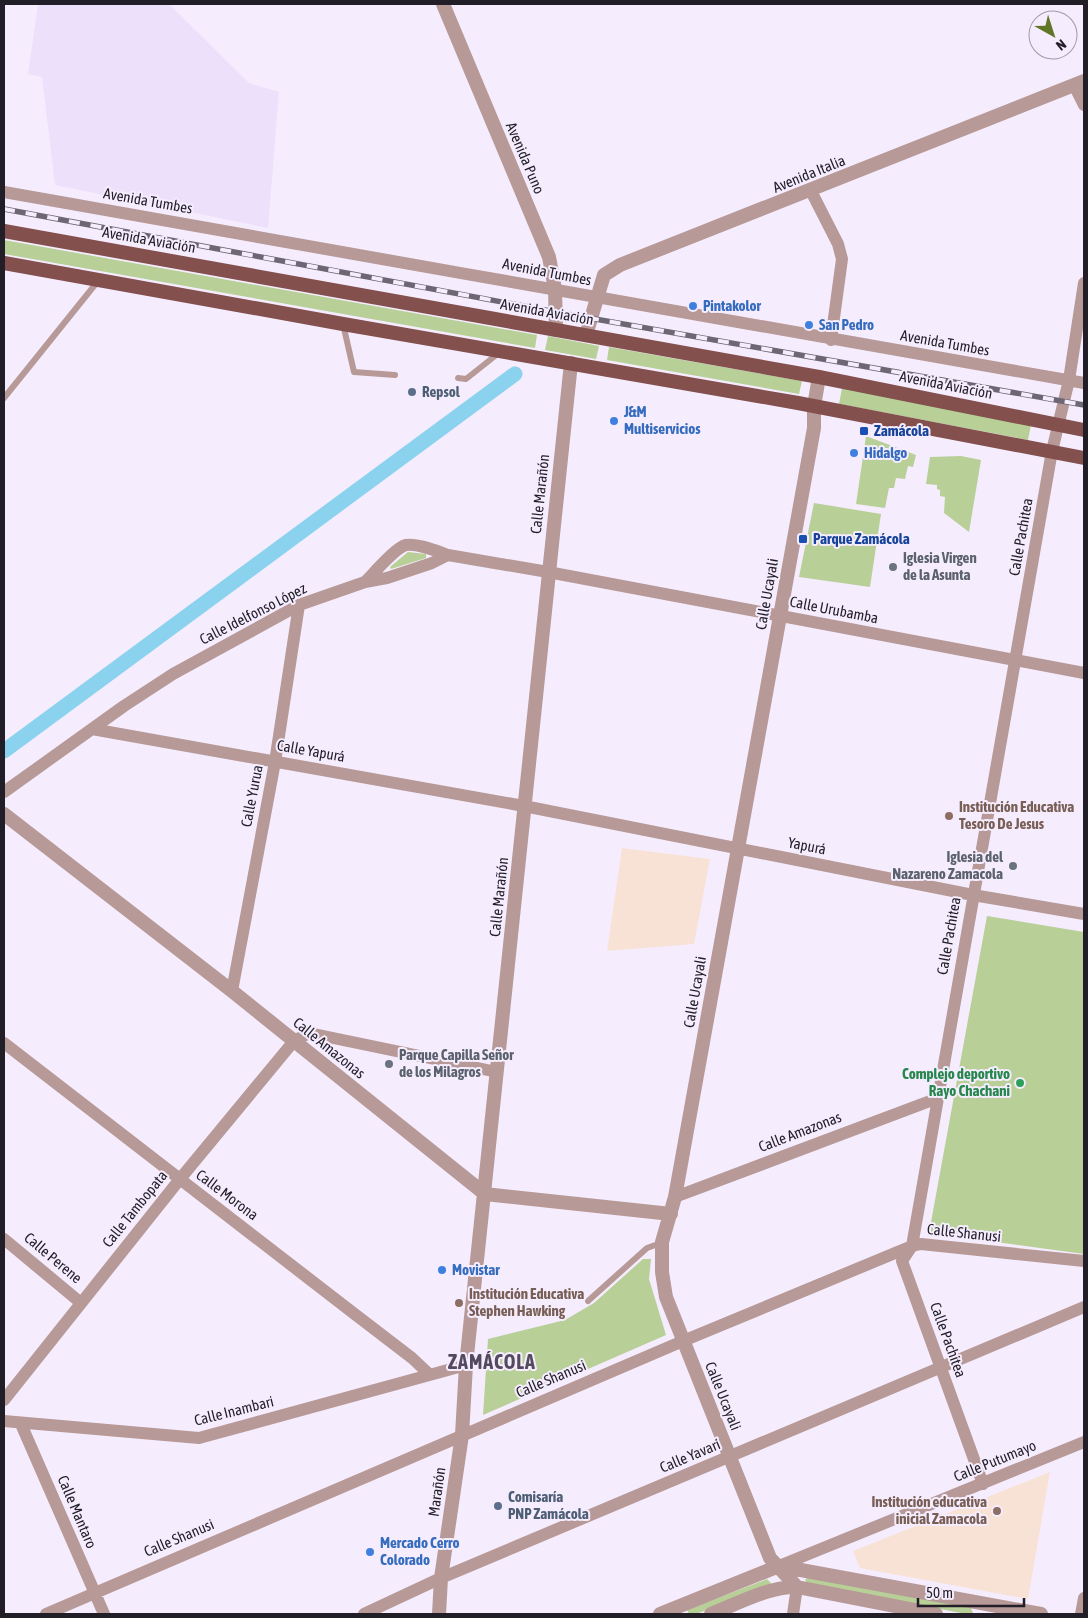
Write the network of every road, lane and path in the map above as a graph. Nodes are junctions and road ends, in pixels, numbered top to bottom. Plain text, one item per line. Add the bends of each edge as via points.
1 (443, 4) edge
2 (1079, 83) edge
3 (1084, 105) edge
4 (4, 191) edge
5 (811, 191) junction
6 (4, 231) edge
7 (4, 262) edge
8 (98, 280) junction
9 (1084, 283) edge
10 (556, 289) junction
11 (597, 298) junction
12 (343, 324) junction
13 (556, 330) junction
14 (586, 335) junction
15 (831, 340) junction
16 (501, 350) junction
17 (571, 363) junction
18 (395, 375) dead end
19 (819, 377) junction
20 (458, 378) dead end
21 (1068, 380) junction
22 (1084, 383) edge
23 (4, 398) edge
24 (814, 406) junction
25 (1058, 424) junction
26 (1084, 430) edge
27 (1052, 451) junction
28 (1084, 458) edge
29 (448, 555) junction
30 (548, 572) junction
31 (365, 582) junction
32 (299, 605) junction
33 (780, 617) junction
34 (1016, 661) junction
35 (1084, 673) edge
36 (92, 729) junction
37 (276, 762) junction
38 (4, 792) edge
39 (524, 806) junction
40 (4, 814) edge
41 (737, 849) junction
42 (973, 895) junction
43 (1084, 914) edge
44 (232, 991) junction
45 (294, 1041) junction
46 (4, 1043) edge
47 (497, 1072) junction
48 (938, 1098) junction
49 (180, 1179) junction
50 (485, 1194) junction
51 (675, 1197) junction
52 (671, 1214) junction
53 (4, 1239) edge
54 (662, 1242) junction
55 (912, 1246) junction
56 (1084, 1261) edge
57 (588, 1302) dead end
58 (81, 1303) junction
59 (1084, 1307) edge
60 (683, 1341) junction
61 (466, 1365) junction
62 (941, 1368) junction
63 (429, 1374) junction
64 (4, 1400) edge
65 (4, 1421) edge
66 (21, 1424) junction
67 (462, 1435) junction
68 (1084, 1442) edge
69 (730, 1457) junction
70 (983, 1484) junction
71 (779, 1566) junction
72 (441, 1578) junction
73 (798, 1587) junction
74 (94, 1592) junction
75 (1084, 1598) edge
76 (986, 1609) edge
77 (46, 1614) edge
78 (104, 1614) edge
79 (364, 1614) edge
80 (438, 1614) edge
81 (660, 1614) edge
82 (711, 1614) edge
83 (793, 1614) edge
84 (936, 1614) edge
85 (1041, 1614) edge
86 (1081, 1614) edge

1 - 10 street, Avenida Puno via 549,257
2 - 3 street
2 - 5 street, Avenida Italia
4 - 10 street, Avenida Tumbes
5 - 11 street, Avenida Italia via 620,266 604,275
5 - 15 street via 838,244 842,259
6 - 13 main road, Avenida Aviación
7 - 8 main road
8 - 12 main road
8 - 23 lane
9 - 21 street, Calle Pachitea
10 - 11 street, Avenida Tumbes
10 - 13 street, Avenida Puno
11 - 14 street, Avenida Italia
11 - 15 street, Avenida Tumbes
12 - 16 main road
12 - 18 lane via 354,372
13 - 14 main road, Avenida Aviación
14 - 19 main road, Avenida Aviación
15 - 21 street, Avenida Tumbes
16 - 17 main road
16 - 20 lane via 466,378
17 - 24 main road
17 - 30 street, Calle Marañón
19 - 24 street, Calle Ucayali
19 - 25 main road, Avenida Aviación
21 - 22 street, Avenida Tumbes
21 - 25 street, Calle Pachitea
24 - 27 main road
24 - 33 street, Calle Ucayali via 814,428
25 - 26 main road, Avenida Aviación
25 - 27 street, Calle Pachitea
27 - 28 main road
27 - 34 street, Calle Pachitea
29 - 30 street
29 - 31 street, Calle Idelfonso López via 387,578
29 - 31 street via 406,545
30 - 33 street, Calle Urubamba
30 - 39 street, Calle Marañón
31 - 32 street, Calle Idelfonso López
32 - 36 street, Calle Idelfonso López via 173,674
32 - 37 street, Calle Yurua
33 - 34 street, Calle Urubamba
33 - 41 street, Calle Ucayali
34 - 35 street, Calle Urubamba
34 - 42 street, Calle Pachitea
36 - 37 street, Calle Yapurá
36 - 38 street, Calle Idelfonso López
37 - 39 street, Calle Yapurá
37 - 44 street, Calle Yurua
39 - 41 street, Yapurá
39 - 47 street, Calle Marañón
40 - 44 street, Calle Amazonas
41 - 42 street, Yapurá
41 - 51 street, Calle Ucayali
42 - 43 street, Yapurá
42 - 48 street, Calle Pachitea
44 - 45 street, Calle Amazonas
45 - 47 street via 309,1033
45 - 49 street, Calle Tambopata
45 - 50 street, Calle Amazonas
46 - 49 street, Calle Morona
47 - 50 street, Calle Marañón
48 - 51 street, Calle Amazonas
48 - 55 street, Calle Pachitea
49 - 58 street, Calle Tambopata
49 - 63 street, Calle Morona
50 - 52 street
50 - 61 street, Calle Marañón
51 - 52 street, Calle Ucayali
52 - 54 street, Calle Ucayali
53 - 58 street, Calle Perene
54 - 57 lane via 647,1248
54 - 60 street, Calle Ucayali via 666,1297
55 - 56 street, Calle Shanusi via 921,1244
55 - 60 street, Calle Shanusi
55 - 62 street, Calle Pachitea via 902,1261
58 - 64 street, Calle Tambopata
59 - 62 street, Calle Yavarí
60 - 67 street, Calle Shanusi
60 - 69 street, Calle Ucayali
61 - 63 street, Calle Inambari
61 - 67 street, Calle Marañón
62 - 69 street, Calle Yavarí
62 - 70 street, Calle Pachitea
63 - 66 street, Calle Inambari via 199,1438
65 - 66 street, Calle Inambari
66 - 74 street, Calle Mantaro
67 - 72 street, Marañón
67 - 74 street, Calle Shanusi
68 - 70 street, Calle Putumayo
69 - 71 street, Calle Ucayali via 770,1558
69 - 72 street, Calle Yavarí
70 - 71 street, Calle Putumayo
71 - 73 street, Calle Ucayali
71 - 76 street
71 - 81 street
72 - 79 street, Calle Yavarí
72 - 80 street, Marañón
73 - 82 street via 774,1590
73 - 83 street
73 - 84 street
74 - 77 street, Calle Shanusi
74 - 78 street, Calle Mantaro
75 - 86 street
76 - 85 street

